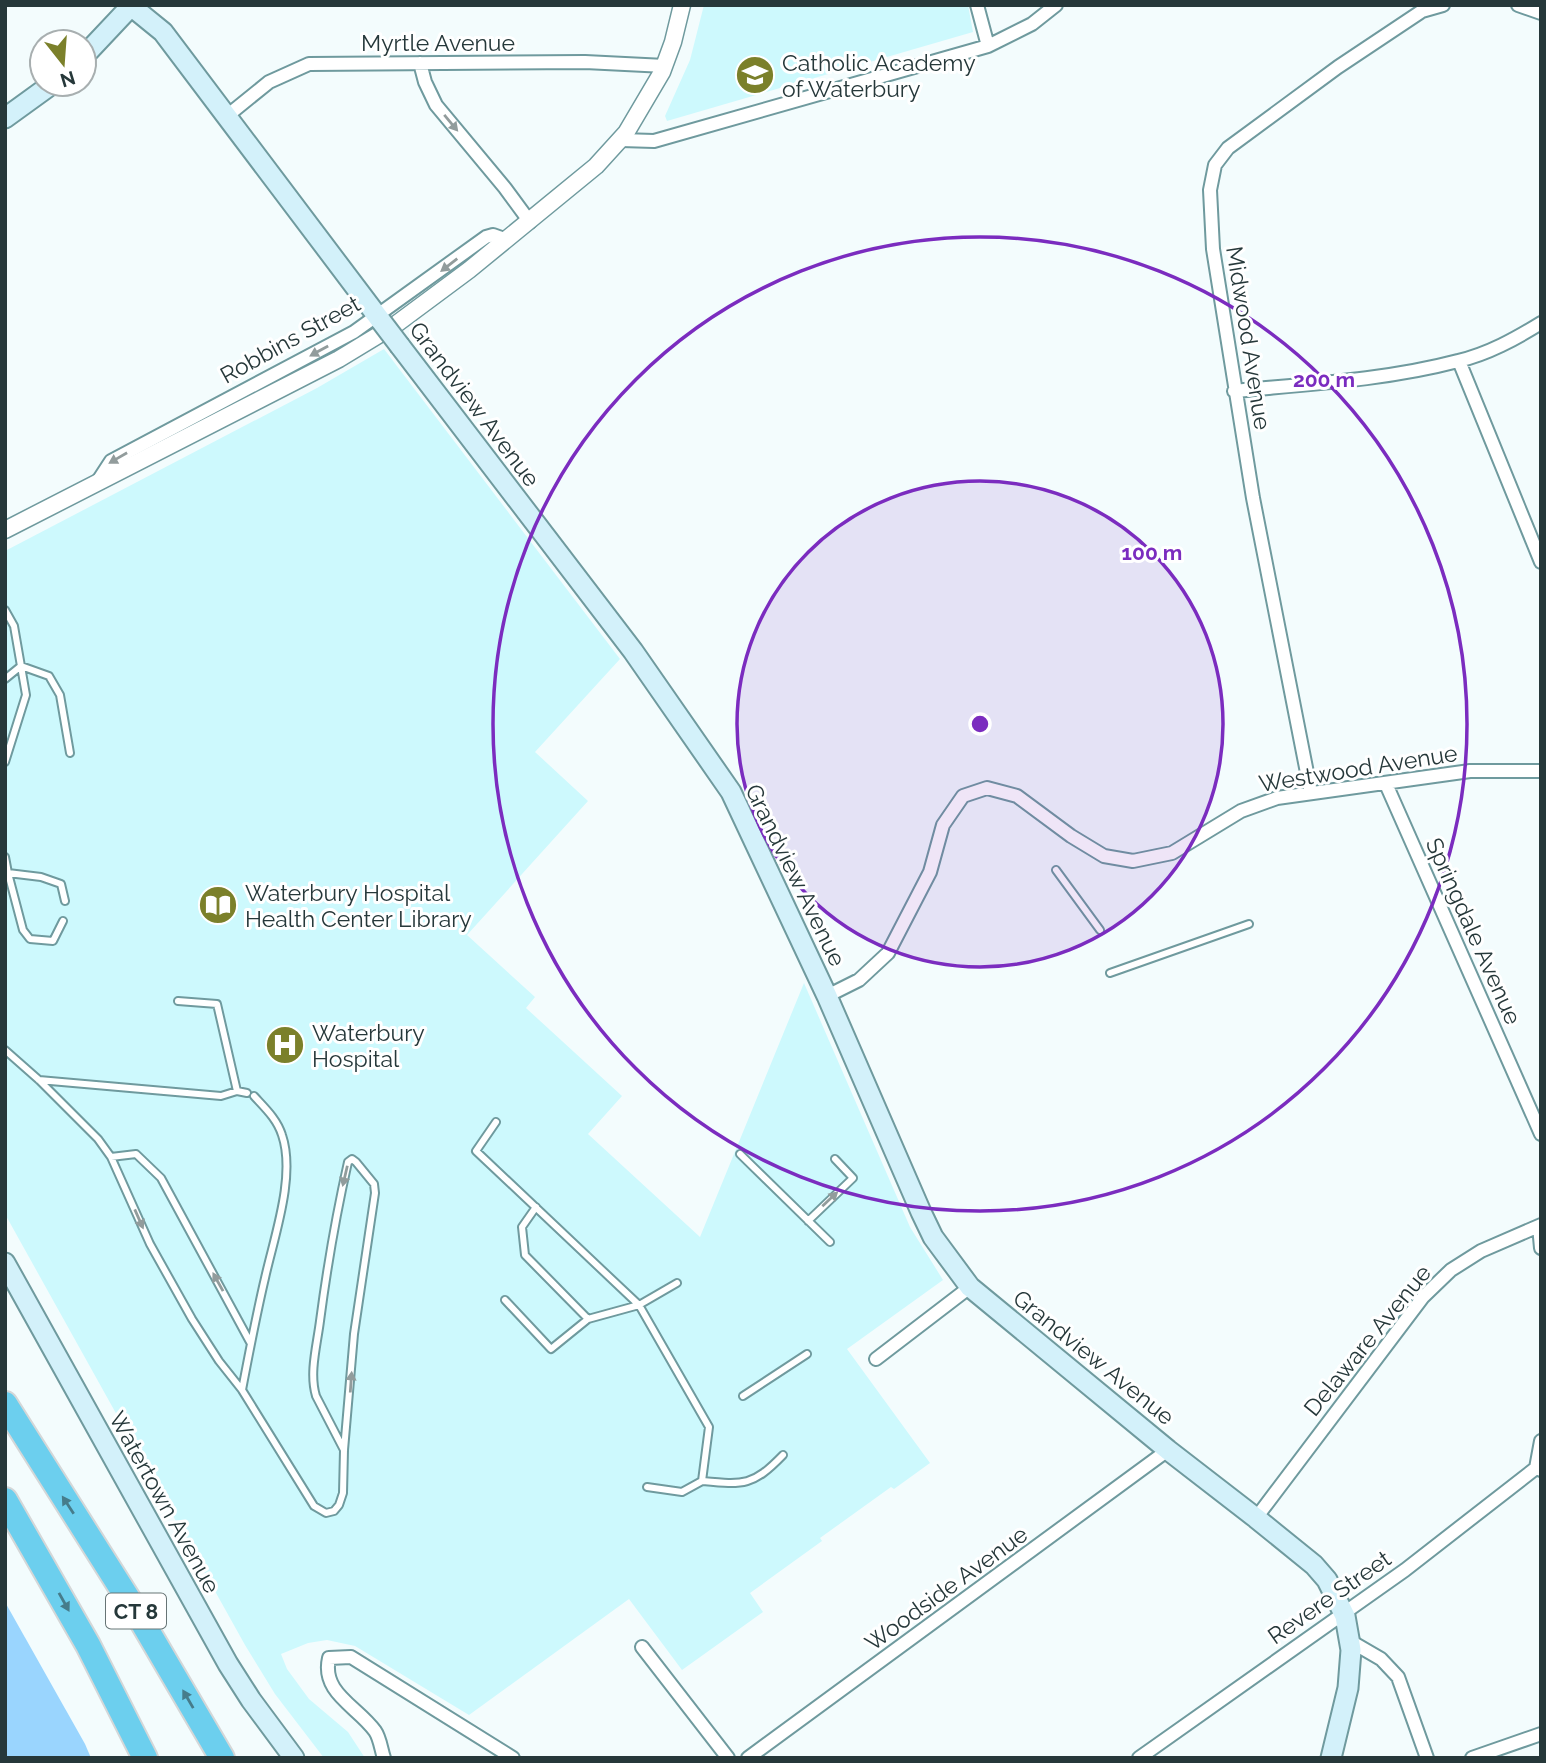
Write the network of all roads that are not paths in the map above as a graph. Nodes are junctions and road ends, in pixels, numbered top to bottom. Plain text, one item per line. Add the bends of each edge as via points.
1 (131, 5) edge
2 (682, 5) edge
3 (977, 5) edge
4 (1056, 5) edge
5 (1443, 5) edge
6 (1518, 5) edge
7 (1541, 13) edge
8 (98, 41) edge
9 (988, 46) junction
10 (420, 63) junction
11 (665, 66) junction
12 (33, 98) edge
13 (227, 116) junction
14 (5, 118) edge
15 (621, 140) junction
16 (530, 222) junction
17 (507, 240) junction
18 (379, 318) junction
19 (1541, 323) edge
20 (1460, 361) junction
21 (1234, 391) junction
22 (96, 484) junction
23 (5, 530) edge
24 (1541, 562) edge
25 (5, 610) edge
26 (21, 666) junction
27 (5, 678) edge
28 (70, 753) dead end
29 (5, 762) edge
30 (1541, 771) edge
31 (1386, 784) junction
32 (1311, 793) junction
33 (5, 857) edge
34 (1056, 870) dead end
35 (8, 873) junction
36 (65, 901) dead end
37 (63, 921) dead end
38 (1249, 924) dead end
39 (1100, 930) dead end
40 (1110, 973) dead end
41 (827, 996) junction
42 (178, 1001) dead end
43 (5, 1050) edge
44 (40, 1080) junction
45 (237, 1091) junction
46 (496, 1122) dead end
47 (1541, 1134) edge
48 (740, 1154) dead end
49 (111, 1157) junction
50 (835, 1159) dead end
51 (536, 1208) junction
52 (808, 1221) junction
53 (1540, 1225) edge
54 (830, 1242) dead end
55 (1541, 1248) edge
56 (5, 1263) edge
57 (677, 1283) dead end
58 (970, 1287) junction
59 (505, 1300) dead end
60 (639, 1305) junction
61 (589, 1319) junction
62 (250, 1342) junction
63 (807, 1354) dead end
64 (876, 1359) dead end
65 (242, 1390) junction
66 (743, 1396) dead end
67 (5, 1404) edge
68 (5, 1413) edge
69 (1541, 1441) edge
70 (344, 1450) junction
71 (1168, 1450) junction
72 (783, 1455) dead end
73 (44, 1468) junction
74 (1539, 1469) edge
75 (702, 1481) junction
76 (647, 1487) dead end
77 (5, 1500) edge
78 (1256, 1518) junction
79 (1344, 1613) junction
80 (1350, 1640) junction
81 (642, 1647) dead end
82 (1541, 1734) edge
83 (145, 1758) edge
84 (222, 1758) edge
85 (294, 1758) edge
86 (384, 1758) edge
87 (513, 1758) edge
88 (728, 1758) edge
89 (748, 1758) edge
90 (1139, 1758) edge
91 (1332, 1758) edge
92 (1427, 1758) edge
93 (1472, 1758) edge

1 - 8 main road
1 - 13 main road, Grandview Avenue via 163,32
2 - 11 street, Robbins Street
3 - 9 street
4 - 9 street via 1032,24
5 - 21 street, Midwood Avenue via 1422,11 1338,67 1228,148 1215,165 1210,190 1213,249
6 - 7 street
9 - 15 street via 654,141
10 - 11 street, Myrtle Avenue
10 - 13 street, Myrtle Avenue via 309,64 269,82
10 -> 16 street via 436,105
11 - 15 street, Robbins Street
12 - 14 main road
13 - 18 main road, Grandview Avenue
15 - 16 street, Robbins Street
16 - 17 street, Robbins Street
17 -> 18 street, Robbins Street via 485,237
17 - 22 street, Robbins Street via 417,310 360,347
18 -> 22 street, Robbins Street via 111,461
18 - 41 main road, Grandview Avenue, bridge via 633,651 731,792
19 - 20 street via 1510,342
20 - 21 street via 1362,379
20 - 24 street
21 - 32 street, Midwood Avenue
22 - 23 street, Robbins Street
25 - 26 lane via 14,626
26 - 27 lane
26 - 28 lane via 49,676 60,695
26 - 29 lane via 26,695
30 - 31 street, Westwood Avenue via 1470,771
31 - 32 street, Westwood Avenue
31 - 47 street, Springdale Avenue
32 - 41 street, Westwood Avenue via 1277,798 1241,811 1172,853 1133,861 1104,856 1017,796 987,788 963,796 943,825 930,872 888,953 859,980
33 - 35 lane
34 - 39 lane
35 - 36 lane via 61,884
35 - 37 lane via 23,930 30,939 52,941
38 - 40 lane
41 - 58 main road, Grandview Avenue via 933,1237
42 - 45 lane via 217,1004
43 - 44 lane
44 - 45 lane via 221,1096
44 - 49 lane
45 - 62 lane via 250,1095 277,1121 286,1151 285,1187
46 - 51 lane via 476,1151
48 - 52 lane
62 -> 49 lane via 161,1178 136,1154
49 -> 65 lane via 174,1287
52 -> 50 lane via 853,1178
51 - 60 lane
51 - 61 lane via 522,1227 525,1255
52 - 54 lane
53 - 55 street
53 - 78 street, Delaware Avenue via 1481,1251 1451,1270 1423,1297
56 - 85 main road, Watertown Avenue via 222,1654
57 - 60 lane
58 - 64 street
58 - 71 main road, Grandview Avenue
59 - 61 lane via 551,1349
60 - 61 lane
60 - 75 lane via 709,1427
62 - 65 lane
63 - 66 lane
65 - 70 lane via 321,1513 339,1505
67 - 73 highway
68 - 73 highway, CT 8
69 - 74 street
70 -> 70 lane via 354,1334 375,1193 374,1184 352,1159 339,1200 314,1361 316,1396
71 - 78 main road, Grandview Avenue
71 - 89 street, Woodside Avenue
72 - 75 lane via 765,1474 740,1485
84 -> 73 highway, CT 8
74 - 79 street, Revere Street
75 - 76 lane via 682,1492
77 -> 83 highway, CT 8 via 88,1645
78 - 79 main road, Grandview Avenue via 1322,1574
79 - 80 main road, Grandview Avenue
79 - 90 street, Revere Street
80 - 91 main road, Grandview Avenue via 1349,1679
80 - 92 street via 1381,1659 1398,1677
81 - 88 street
82 - 93 street
86 - 87 street via 377,1732 335,1691 326,1670 330,1658 351,1657

